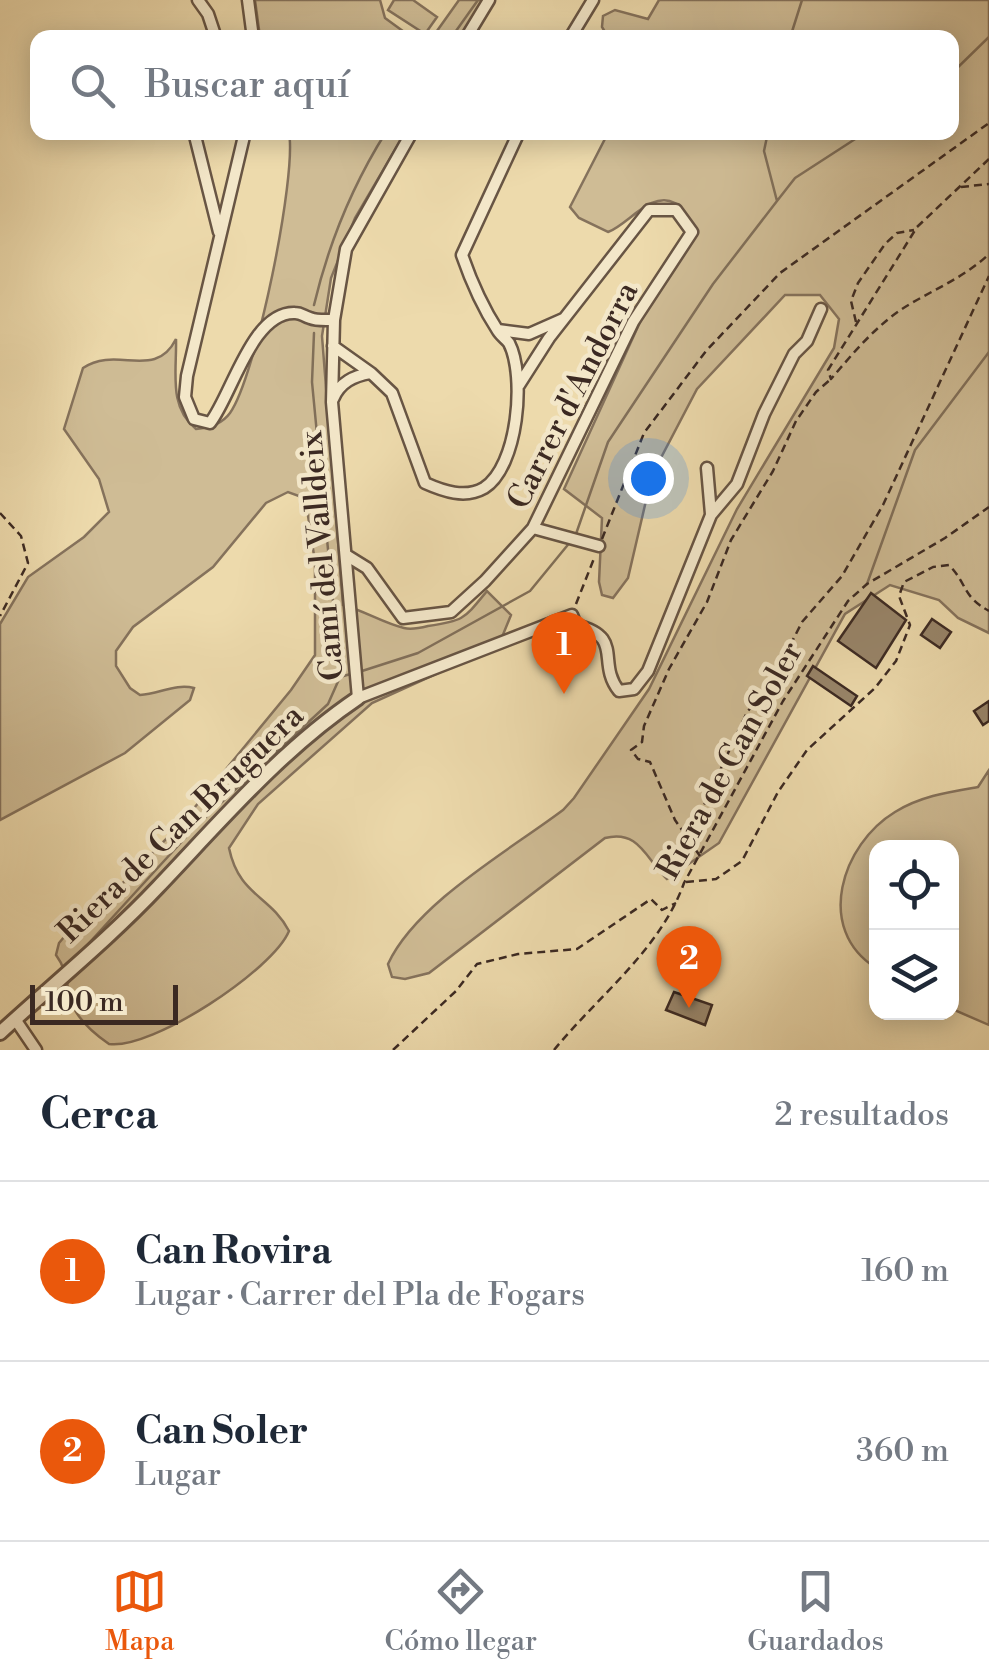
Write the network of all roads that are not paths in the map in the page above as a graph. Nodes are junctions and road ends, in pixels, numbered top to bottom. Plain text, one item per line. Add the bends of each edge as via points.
1 (198, 0) edge
2 (248, 0) edge
3 (490, 0) edge
4 (593, 0) edge
5 (213, 30) edge
6 (252, 30) edge
7 (471, 30) edge
8 (575, 30) edge
9 (196, 140) edge
10 (243, 140) edge
11 (407, 140) edge
12 (515, 140) edge
13 (219, 234) junction
14 (820, 310) dead end
15 (568, 316) junction
16 (334, 320) junction
17 (497, 330) junction
18 (333, 346) junction
19 (371, 373) junction
20 (519, 386) junction
21 (332, 402) junction
22 (708, 468) dead end
23 (711, 515) junction
24 (532, 528) junction
25 (599, 546) road end
26 (346, 556) junction
27 (358, 698) junction
28 (15, 1019) junction
29 (0, 1033) edge
30 (36, 1050) edge

1 - 5 street
2 - 6 street
3 - 7 street
4 - 8 street
9 - 13 street
10 - 13 street
11 - 16 street via 346,249
12 - 17 street via 462,255
13 - 16 street via 187,376 185,397 194,418 210,423 256,336 278,316 297,312
14 - 23 street via 764,414 736,484
15 - 17 street, Carrer d'Andorra via 529,334
15 - 20 street, Carrer d'Andorra
15 - 24 street, Carrer d'Andorra via 650,210 676,210 692,232 633,322
16 - 18 street
17 - 20 street via 509,344
18 - 19 street
18 - 21 street
19 - 20 street via 392,393 426,483 450,494 483,489 501,471
19 - 21 street, Camí del Valldeix via 354,376
21 - 26 street, Camí del Valldeix
22 - 23 street
23 - 27 street via 648,671 634,690 619,692 610,679 606,642 574,620
24 - 25 street
24 - 26 street, Carrer d'Andorra via 452,612 403,618 367,568
26 - 27 street, Camí del Valldeix
27 - 28 street, Riera de Can Bruguera via 321,723
28 - 29 street, Riera de Can Bruguera
28 - 30 street

